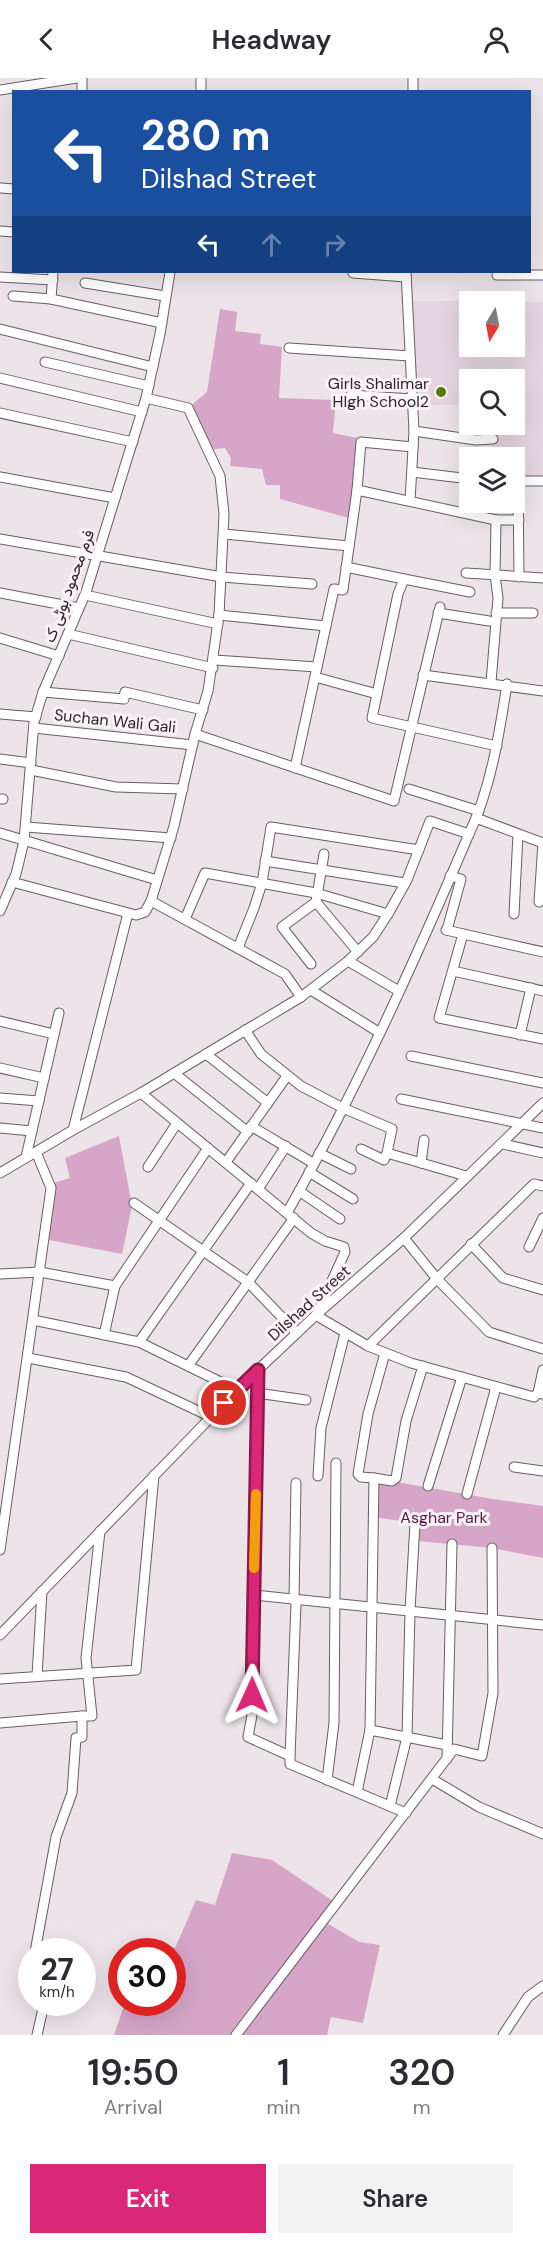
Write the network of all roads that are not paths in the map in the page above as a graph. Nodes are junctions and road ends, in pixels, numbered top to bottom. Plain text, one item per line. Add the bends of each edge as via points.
1 (79, 78) edge
2 (0, 90) edge
3 (170, 273) edge
4 (352, 273) dead end
5 (406, 274) edge
6 (497, 275) dead end
7 (543, 275) edge
8 (53, 276) edge
9 (0, 277) edge
10 (85, 283) dead end
11 (13, 296) dead end
12 (165, 296) junction
13 (51, 299) junction
14 (162, 323) junction
15 (0, 329) edge
16 (70, 347) junction
17 (289, 348) dead end
18 (410, 356) junction
19 (45, 362) dead end
20 (66, 367) junction
21 (153, 367) junction
22 (0, 378) edge
23 (149, 386) junction
24 (351, 395) dead end
25 (146, 398) junction
26 (412, 399) junction
27 (142, 412) junction
28 (0, 413) edge
29 (414, 431) junction
30 (493, 439) dead end
31 (133, 442) junction
32 (413, 447) junction
33 (412, 472) junction
34 (0, 477) edge
35 (459, 478) edge
36 (525, 481) edge
37 (543, 481) edge
38 (357, 490) junction
39 (116, 498) junction
40 (410, 501) junction
41 (518, 513) edge
42 (496, 520) junction
43 (519, 520) junction
44 (224, 534) junction
45 (0, 539) edge
46 (349, 546) junction
47 (98, 555) junction
48 (346, 567) junction
49 (466, 573) dead end
50 (495, 575) junction
51 (222, 577) junction
52 (519, 577) junction
53 (543, 578) edge
54 (404, 579) junction
55 (312, 584) dead end
56 (0, 592) edge
57 (470, 592) dead end
58 (85, 595) junction
59 (79, 608) junction
60 (496, 613) junction
61 (533, 613) dead end
62 (219, 620) junction
63 (489, 621) dead end
64 (326, 626) junction
65 (68, 634) junction
66 (0, 638) edge
67 (59, 656) junction
68 (213, 664) junction
69 (317, 666) junction
70 (423, 675) junction
71 (315, 677) junction
72 (490, 682) junction
73 (507, 684) junction
74 (543, 691) edge
75 (43, 692) junction
76 (377, 694) junction
77 (203, 710) junction
78 (0, 714) edge
79 (36, 717) junction
80 (411, 726) junction
81 (34, 728) junction
82 (195, 734) junction
83 (193, 745) junction
84 (497, 746) junction
85 (0, 759) edge
86 (31, 766) junction
87 (295, 768) junction
88 (183, 789) junction
89 (409, 789) dead end
90 (477, 815) junction
91 (26, 827) junction
92 (0, 833) edge
93 (469, 834) junction
94 (518, 834) junction
95 (171, 838) junction
96 (24, 841) junction
97 (543, 843) edge
98 (419, 850) junction
99 (324, 854) dead end
100 (266, 861) junction
101 (321, 870) junction
102 (450, 876) junction
103 (157, 880) junction
104 (12, 882) junction
105 (262, 883) junction
106 (405, 883) junction
107 (316, 897) junction
108 (151, 901) junction
109 (539, 902) dead end
110 (0, 911) edge
111 (128, 913) junction
112 (388, 914) junction
113 (514, 914) dead end
114 (185, 919) junction
115 (463, 934) junction
116 (238, 948) junction
117 (358, 952) junction
118 (543, 952) edge
119 (348, 962) junction
120 (310, 964) dead end
121 (453, 971) junction
122 (531, 988) junction
123 (311, 990) junction
124 (399, 991) junction
125 (543, 991) edge
126 (301, 997) junction
127 (59, 1013) dead end
128 (0, 1021) edge
129 (245, 1030) junction
130 (380, 1033) junction
131 (54, 1034) junction
132 (520, 1035) junction
133 (543, 1039) edge
134 (206, 1054) junction
135 (411, 1056) dead end
136 (0, 1068) edge
137 (174, 1073) junction
138 (287, 1076) junction
139 (44, 1078) junction
140 (543, 1083) edge
141 (141, 1093) junction
142 (0, 1098) edge
143 (401, 1099) dead end
144 (39, 1101) junction
145 (268, 1103) junction
146 (543, 1103) edge
147 (343, 1108) junction
148 (177, 1123) junction
149 (524, 1124) junction
150 (0, 1128) edge
151 (543, 1128) edge
152 (249, 1129) junction
153 (73, 1130) junction
154 (32, 1131) junction
155 (424, 1140) dead end
156 (503, 1144) junction
157 (286, 1146) junction
158 (208, 1148) junction
159 (361, 1149) dead end
160 (36, 1152) junction
161 (319, 1153) junction
162 (387, 1153) junction
163 (543, 1153) edge
164 (26, 1157) junction
165 (226, 1162) junction
166 (421, 1163) junction
167 (148, 1167) dead end
168 (311, 1167) junction
169 (351, 1169) dead end
170 (0, 1173) edge
171 (466, 1176) junction
172 (254, 1186) junction
173 (543, 1186) edge
174 (299, 1191) junction
175 (353, 1199) dead end
176 (134, 1203) dead end
177 (290, 1216) junction
178 (543, 1218) edge
179 (340, 1219) dead end
180 (159, 1220) junction
181 (404, 1238) junction
182 (471, 1244) junction
183 (529, 1247) dead end
184 (204, 1250) junction
185 (40, 1272) junction
186 (0, 1274) edge
187 (437, 1279) junction
188 (248, 1282) junction
189 (115, 1286) junction
190 (543, 1290) edge
191 (317, 1314) junction
192 (33, 1320) junction
193 (297, 1333) junction
194 (345, 1333) junction
195 (104, 1335) junction
196 (140, 1342) junction
197 (368, 1346) junction
198 (543, 1349) edge
199 (385, 1353) junction
200 (28, 1358) junction
201 (188, 1366) junction
202 (423, 1366) junction
203 (258, 1370) junction
204 (543, 1370) edge
205 (462, 1377) junction
206 (496, 1387) junction
207 (237, 1390) junction
208 (257, 1393) junction
209 (540, 1393) edge
210 (306, 1400) dead end
211 (211, 1417) junction
212 (336, 1463) dead end
213 (514, 1467) dead end
214 (543, 1471) edge
215 (154, 1475) junction
216 (318, 1476) dead end
217 (374, 1478) junction
218 (296, 1483) dead end
219 (428, 1486) dead end
220 (467, 1494) dead end
221 (415, 1523) dead end
222 (100, 1531) junction
223 (452, 1544) dead end
224 (492, 1548) dead end
225 (0, 1550) edge
226 (42, 1591) junction
227 (254, 1595) junction
228 (294, 1599) junction
229 (334, 1603) junction
230 (372, 1607) junction
231 (410, 1611) junction
232 (450, 1615) junction
233 (493, 1620) junction
234 (543, 1625) edge
235 (0, 1635) edge
236 (87, 1672) junction
237 (37, 1676) junction
238 (0, 1679) edge
239 (82, 1716) junction
240 (0, 1723) edge
241 (370, 1730) junction
242 (407, 1737) junction
243 (447, 1745) junction
244 (290, 1756) junction
245 (447, 1759) junction
246 (432, 1779) junction
247 (327, 1780) junction
248 (357, 1792) junction
249 (390, 1806) junction
250 (406, 1813) junction
251 (543, 1834) edge
252 (37, 1938) edge
253 (543, 1986) edge
254 (42, 2016) edge
255 (38, 2035) edge
256 (236, 2035) edge
257 (503, 2035) edge

1 - 2 street
3 - 12 street, فرم محمود بوٹی ک
4 - 5 street
5 - 18 street
6 - 7 street
8 - 9 street
8 - 13 street
10 - 12 street
11 - 13 street
12 - 14 street, فرم محمود بوٹی ک
13 - 14 street
14 - 21 street, فرم محمود بوٹی ک
15 - 16 street
16 - 20 street
16 - 21 street
17 - 18 street
18 - 26 street
19 - 20 street
20 - 23 street
21 - 23 street, فرم محمود بوٹی ک
22 - 27 street
23 - 25 street, فرم محمود بوٹی ک
24 - 26 street
25 - 27 street, فرم محمود بوٹی ک
25 - 44 street via 188,408 220,476
26 - 29 street
27 - 31 street, فرم محمود بوٹی ک
28 - 31 street
29 - 30 street
29 - 32 street
31 - 39 street, فرم محمود بوٹی ک
32 - 33 street
32 - 38 street via 361,442
33 - 35 street
33 - 40 street
34 - 39 street
36 - 37 street
38 - 40 street
38 - 46 street
39 - 47 street, فرم محمود بوٹی ک
40 - 42 street
41 - 43 street
42 - 43 street
42 - 50 street
43 - 52 street
44 - 46 street
44 - 51 street
45 - 47 street
46 - 48 street
47 - 51 street
47 - 58 street, فرم محمود بوٹی ک
48 - 54 street
48 - 64 street via 342,590 334,589
49 - 50 street
50 - 52 street
50 - 60 street
51 - 55 street
51 - 62 street
52 - 53 street
54 - 57 street
54 - 76 street
56 - 59 street
58 - 59 street, فرم محمود بوٹی ک
58 - 62 street
59 - 65 street, فرم محمود بوٹی ک
60 - 61 street
60 - 72 street
62 - 64 street
62 - 68 street
63 - 70 street via 439,610
64 - 69 street
65 - 67 street, فرم محمود بوٹی ک
65 - 68 street
66 - 67 street
67 - 75 street, فرم محمود بوٹی ک
68 - 69 street
68 - 77 street
69 - 71 street
70 - 72 street
70 - 80 street
71 - 76 street
71 - 87 street
72 - 73 street
73 - 74 street
73 - 84 street
75 - 77 street via 124,699 125,692
75 - 79 street, فرم محمود بوٹی ک
76 - 80 street via 372,718
77 - 82 street
78 - 79 street, Suchan Wali Gali
79 - 81 street, فرم محمود بوٹی ک
80 - 84 street
80 - 87 street via 394,801
81 - 83 street, Suchan Wali Gali
81 - 86 street, فرم محمود بوٹی ک
82 - 83 street
82 - 87 street
83 - 88 street
84 - 90 street
85 - 86 street
86 - 88 street via 116,787
86 - 91 street, فرم محمود بوٹی ک
88 - 95 street
89 - 90 street
90 - 93 street
90 - 94 street
91 - 95 street
91 - 96 street, فرم محمود بوٹی ک
92 - 96 street
93 - 98 street via 429,821
93 - 102 street
94 - 97 street
94 - 113 street
95 - 103 street
96 - 103 street
96 - 104 street, فرم محمود بوٹی ک
97 - 109 street
98 - 100 street via 271,827
98 - 106 street
99 - 101 street
100 - 101 street
100 - 105 street
101 - 106 street
101 - 107 street
102 - 115 street via 461,879 446,930
102 - 124 street
103 - 108 street
104 - 110 street, فرم محمود بوٹی ک
104 - 111 street
105 - 107 street
105 - 114 street via 205,873
105 - 116 street
106 - 112 street
107 - 112 street
107 - 117 street
107 - 120 street via 282,927
108 - 111 street via 145,912
108 - 114 street
111 - 153 street
112 - 117 street
114 - 116 street
115 - 118 street
115 - 121 street
116 - 126 street via 285,974
117 - 119 street
119 - 123 street
119 - 124 street
121 - 122 street
121 - 132 street via 440,1018
122 - 125 street
122 - 132 street
123 - 126 street
123 - 130 street
124 - 130 street
126 - 129 street
127 - 131 street
128 - 131 street
129 - 134 street
129 - 138 street via 261,1054
130 - 147 street
131 - 139 street
132 - 133 street
134 - 137 street
134 - 145 street
135 - 140 street
136 - 139 street
137 - 141 street
137 - 152 street
138 - 145 street
138 - 147 street
139 - 144 street
141 - 148 street
141 - 153 street
142 - 144 street
143 - 149 street
144 - 154 street
145 - 152 street
146 - 149 street, Dilshad Street
147 - 161 street
147 - 162 street via 392,1130
148 - 158 street
148 - 167 street
149 - 151 street
149 - 156 street, Dilshad Street
150 - 154 street
152 - 157 street
152 - 165 street
153 - 160 street
154 - 164 street
155 - 166 street
156 - 163 street
156 - 171 street, Dilshad Street
157 - 168 street
157 - 172 street
158 - 165 street
158 - 180 street
159 - 162 street via 384,1160
160 - 164 street
160 - 185 street via 51,1188
161 - 168 street
161 - 169 street
162 - 166 street
164 - 170 street
165 - 172 street
166 - 171 street
168 - 174 street
168 - 175 street
171 - 181 street, Dilshad Street
172 - 177 street
172 - 184 street
173 - 182 street via 534,1184
174 - 177 street
174 - 179 street
176 - 180 street
177 - 188 street
177 - 191 street via 311,1233 345,1250
178 - 183 street
180 - 184 street
180 - 189 street
181 - 187 street
181 - 191 street, Dilshad Street
182 - 187 street
182 - 190 street via 503,1278
184 - 188 street
184 - 196 street
185 - 186 street
185 - 189 street
185 - 192 street
187 - 197 street
187 - 198 street via 489,1332
188 - 193 street
188 - 201 street
189 - 195 street
191 - 193 street, Dilshad Street
191 - 194 street
192 - 195 street
192 - 200 street
193 - 203 street, Dilshad Street
194 - 197 street
194 - 216 street via 321,1428
195 - 196 street
196 - 201 street
197 - 199 street
199 - 202 street
199 - 217 street via 368,1414 358,1474
200 - 211 street via 126,1377
200 - 225 street
201 - 207 street
202 - 205 street
202 - 217 street via 406,1421 396,1478
203 - 207 street, Dilshad Street
203 - 208 street
204 - 209 street
205 - 206 street
205 - 219 street
206 - 209 street via 534,1397
206 - 220 street
207 - 211 street, Dilshad Street
208 - 210 street
208 - 227 street
211 - 215 street, Dilshad Street
212 - 229 street
213 - 214 street
215 - 222 street, Dilshad Street
215 - 236 street via 136,1670
217 - 230 street
218 - 228 street
221 - 231 street
222 - 226 street, Dilshad Street
222 - 236 street
223 - 232 street
224 - 233 street
226 - 235 street, Dilshad Street
226 - 237 street
227 - 228 street
227 - 244 street via 252,1715 248,1737
228 - 229 street
228 - 244 street
229 - 230 street
229 - 247 street via 334,1724
230 - 231 street
230 - 241 street
231 - 232 street
231 - 242 street
232 - 233 street
232 - 243 street
233 - 234 street
233 - 245 street via 492,1693 482,1756 454,1749
236 - 237 street
236 - 239 street via 92,1716
237 - 238 street
239 - 240 street
239 - 252 street via 82,1737 76,1738 72,1793 56,1837
241 - 242 street
241 - 248 street
242 - 243 street
242 - 249 street
243 - 245 street
244 - 247 street via 290,1764
245 - 246 street
246 - 250 street
246 - 251 street via 479,1807
247 - 248 street
248 - 249 street
249 - 250 street
250 - 256 street
253 - 257 street via 528,1997
254 - 255 street

